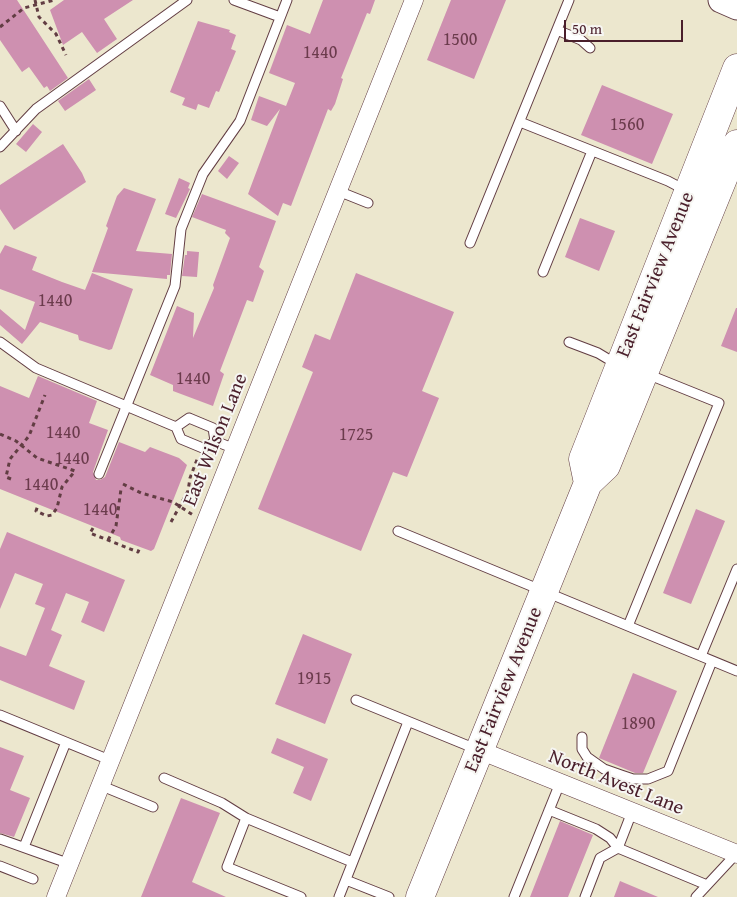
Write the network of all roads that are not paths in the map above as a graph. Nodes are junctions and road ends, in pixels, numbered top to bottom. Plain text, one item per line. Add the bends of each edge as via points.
1 (187, 0) edge
2 (234, 0) edge
3 (287, 0) edge
4 (414, 0) edge
5 (569, 0) edge
6 (721, 0) edge
7 (737, 7) edge
8 (280, 17) junction
9 (557, 30) junction
10 (590, 48) dead end
11 (737, 68) edge
12 (0, 106) edge
13 (520, 122) junction
14 (16, 130) junction
15 (737, 144) edge
16 (0, 147) edge
17 (592, 151) junction
18 (338, 191) junction
19 (689, 192) junction
20 (368, 203) dead end
21 (470, 244) dead end
22 (543, 272) dead end
23 (0, 342) edge
24 (569, 342) dead end
25 (632, 370) junction
26 (127, 406) junction
27 (176, 427) junction
28 (215, 441) junction
29 (235, 449) junction
30 (99, 474) dead end
31 (398, 531) dead end
32 (737, 569) edge
33 (543, 592) junction
34 (628, 626) junction
35 (701, 656) junction
36 (712, 660) junction
37 (737, 671) edge
38 (356, 700) dead end
39 (0, 715) edge
40 (408, 722) junction
41 (582, 737) dead end
42 (66, 742) junction
43 (480, 750) junction
44 (112, 761) junction
45 (164, 778) dead end
46 (560, 783) junction
47 (102, 786) junction
48 (153, 807) dead end
49 (549, 810) junction
50 (632, 812) junction
51 (246, 818) junction
52 (0, 839) edge
53 (24, 847) junction
54 (618, 848) junction
55 (737, 854) edge
56 (352, 862) junction
57 (70, 864) junction
58 (0, 866) edge
59 (33, 879) dead end
60 (346, 880) junction
61 (707, 885) junction
62 (58, 896) edge
63 (301, 897) edge
64 (339, 897) edge
65 (389, 897) edge
66 (420, 897) edge
67 (514, 897) edge
68 (585, 897) edge
69 (696, 897) edge

1 - 14 lane via 36,108
2 - 8 lane
3 - 8 lane
4 - 18 street, East Wilson Lane
5 - 9 lane
6 - 7 main road
8 - 26 lane via 240,121 203,174 181,229 175,286
9 - 10 lane via 581,40
9 - 13 lane
11 - 19 main road, East Fairview Avenue
12 - 14 lane
13 - 17 lane
13 - 21 lane
14 - 16 lane
15 - 25 main road, East Fairview Avenue
17 - 19 lane
17 - 22 lane
18 - 20 lane
18 - 29 street, East Wilson Lane
19 - 25 main road, East Fairview Avenue
23 - 26 lane via 36,368
24 - 25 lane
25 - 33 main road, East Fairview Avenue via 583,459 595,477
25 - 34 lane via 719,402
26 - 27 lane
26 - 30 lane
27 - 28 lane via 181,439 205,449
27 - 28 lane via 189,418 213,428
28 - 29 lane
29 - 44 street, East Wilson Lane
31 - 33 lane
32 - 35 lane
33 - 34 lane
33 - 43 main road, East Fairview Avenue
34 - 35 lane
35 - 36 lane
36 - 37 lane
36 - 41 lane via 668,771 648,779 620,776 587,757 582,749
38 - 40 lane
39 - 42 lane
40 - 43 lane
40 - 56 lane
42 - 44 lane
42 - 53 lane
43 - 46 street, North Avest Lane
43 - 66 main road, East Fairview Avenue
44 - 47 street, East Wilson Lane
45 - 51 lane via 222,803
46 - 49 lane
46 - 50 street, North Avest Lane
47 - 48 lane
47 - 57 street, East Wilson Lane
49 - 54 lane via 596,829
49 - 67 lane
50 - 54 lane
50 - 55 street, North Avest Lane
51 - 56 lane
51 - 63 lane via 227,867
52 - 53 lane
53 - 57 lane
54 - 61 lane
54 - 68 lane via 600,858
55 - 61 lane
56 - 60 lane
57 - 62 street, East Wilson Lane
58 - 59 lane
60 - 64 lane
60 - 65 lane
61 - 69 lane

